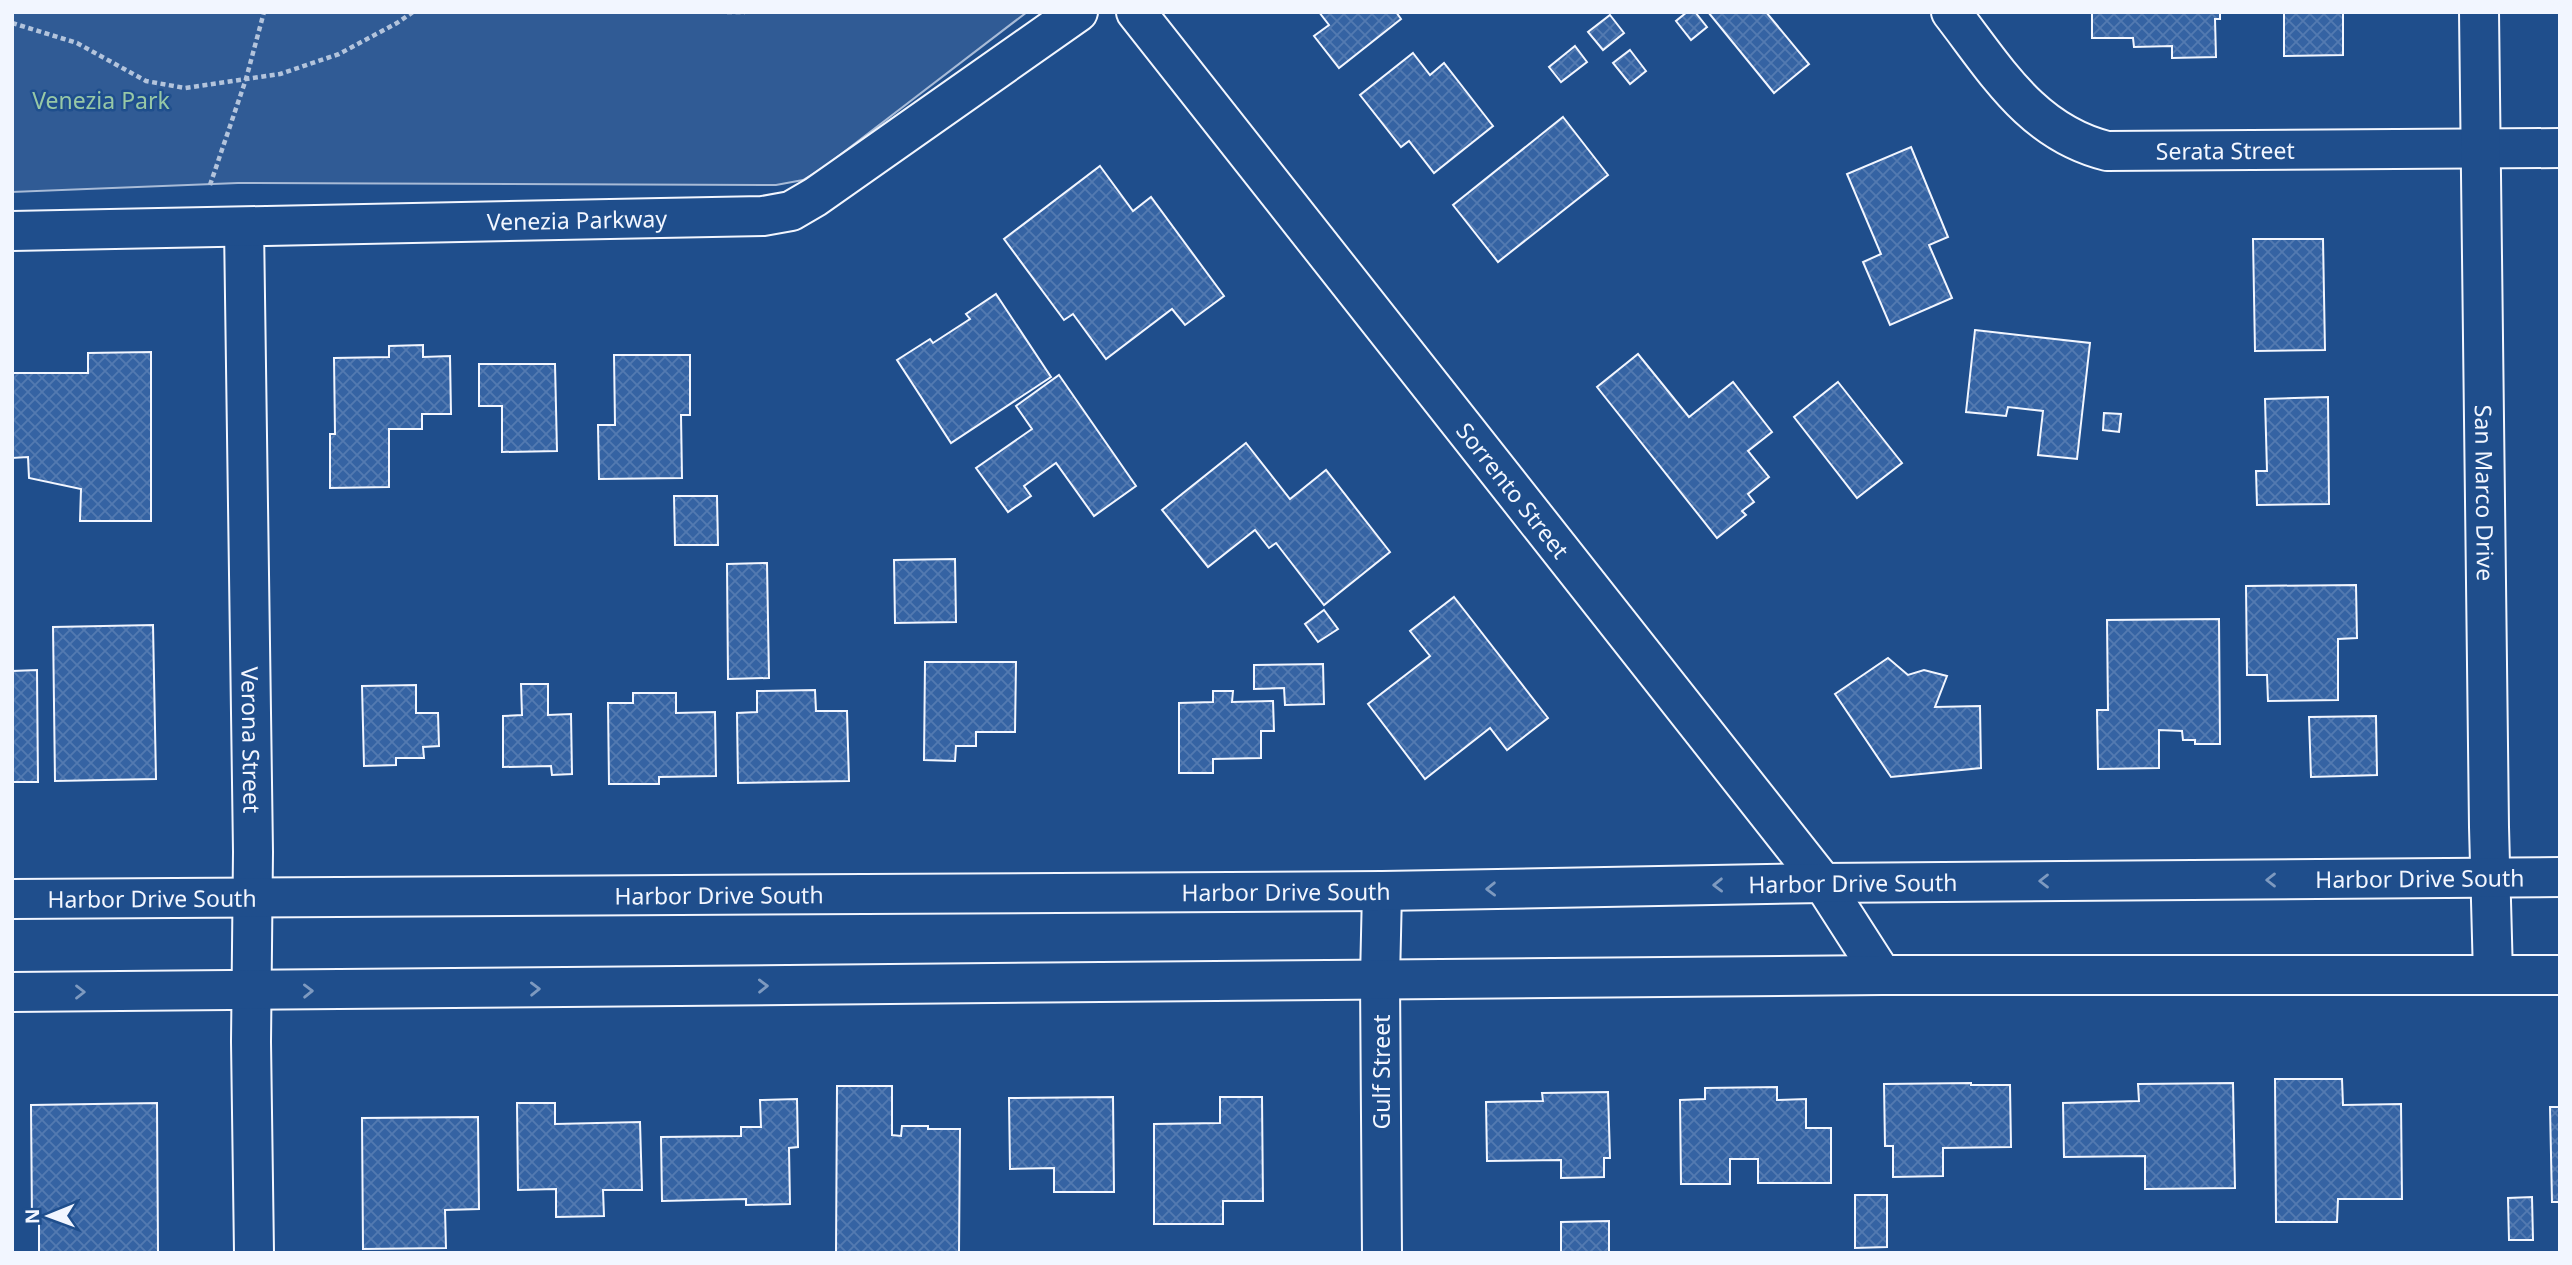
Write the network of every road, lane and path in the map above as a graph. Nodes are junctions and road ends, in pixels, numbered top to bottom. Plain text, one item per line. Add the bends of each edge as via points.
1 (264, 12) edge
2 (413, 12) edge
3 (727, 12) edge
4 (745, 12) edge
5 (1078, 12) edge
6 (1136, 12) edge
7 (1951, 12) edge
8 (2479, 12) edge
9 (12, 23) edge
10 (246, 79) junction
11 (2481, 148) junction
12 (2560, 148) edge
13 (210, 184) dead end
14 (244, 227) junction
15 (12, 231) edge
16 (2560, 877) edge
17 (2490, 878) junction
18 (1823, 883) junction
19 (1382, 891) junction
20 (12, 899) edge
21 (252, 899) junction
22 (1882, 975) junction
23 (2493, 975) junction
24 (2560, 975) edge
25 (1380, 979) junction
26 (12, 992) edge
27 (252, 992) junction
28 (254, 1253) edge
29 (1382, 1253) edge

1 - 10 path
2 - 10 path via 339,54 280,74
3 - 4 path
5 - 14 street, Venezia Parkway via 791,211 763,216
6 - 18 street, Sorrento Street
7 - 11 street, Serata Street via 2017,97 2065,137 2084,146 2129,152
8 - 11 street, San Marco Drive
9 - 10 path via 77,43 146,80 185,88
10 - 13 path
11 - 12 street, Serata Street
11 - 17 street, San Marco Drive
14 - 15 street, Venezia Parkway
14 - 21 street, Verona Street
16 - 17 street, Harbor Drive South
17 -> 18 street, Harbor Drive South
17 - 23 street, San Marco Drive
18 -> 19 street, Harbor Drive South
18 - 22 street, Sorrento Street
19 - 21 street, Harbor Drive South
19 - 25 street, Gulf Street
20 - 21 street, Harbor Drive South
21 - 27 street, Verona Street
22 - 23 street
22 - 25 street
23 - 24 street
27 -> 25 street
25 - 29 street, Gulf Street
26 -> 27 street
27 - 28 street, Verona Street

